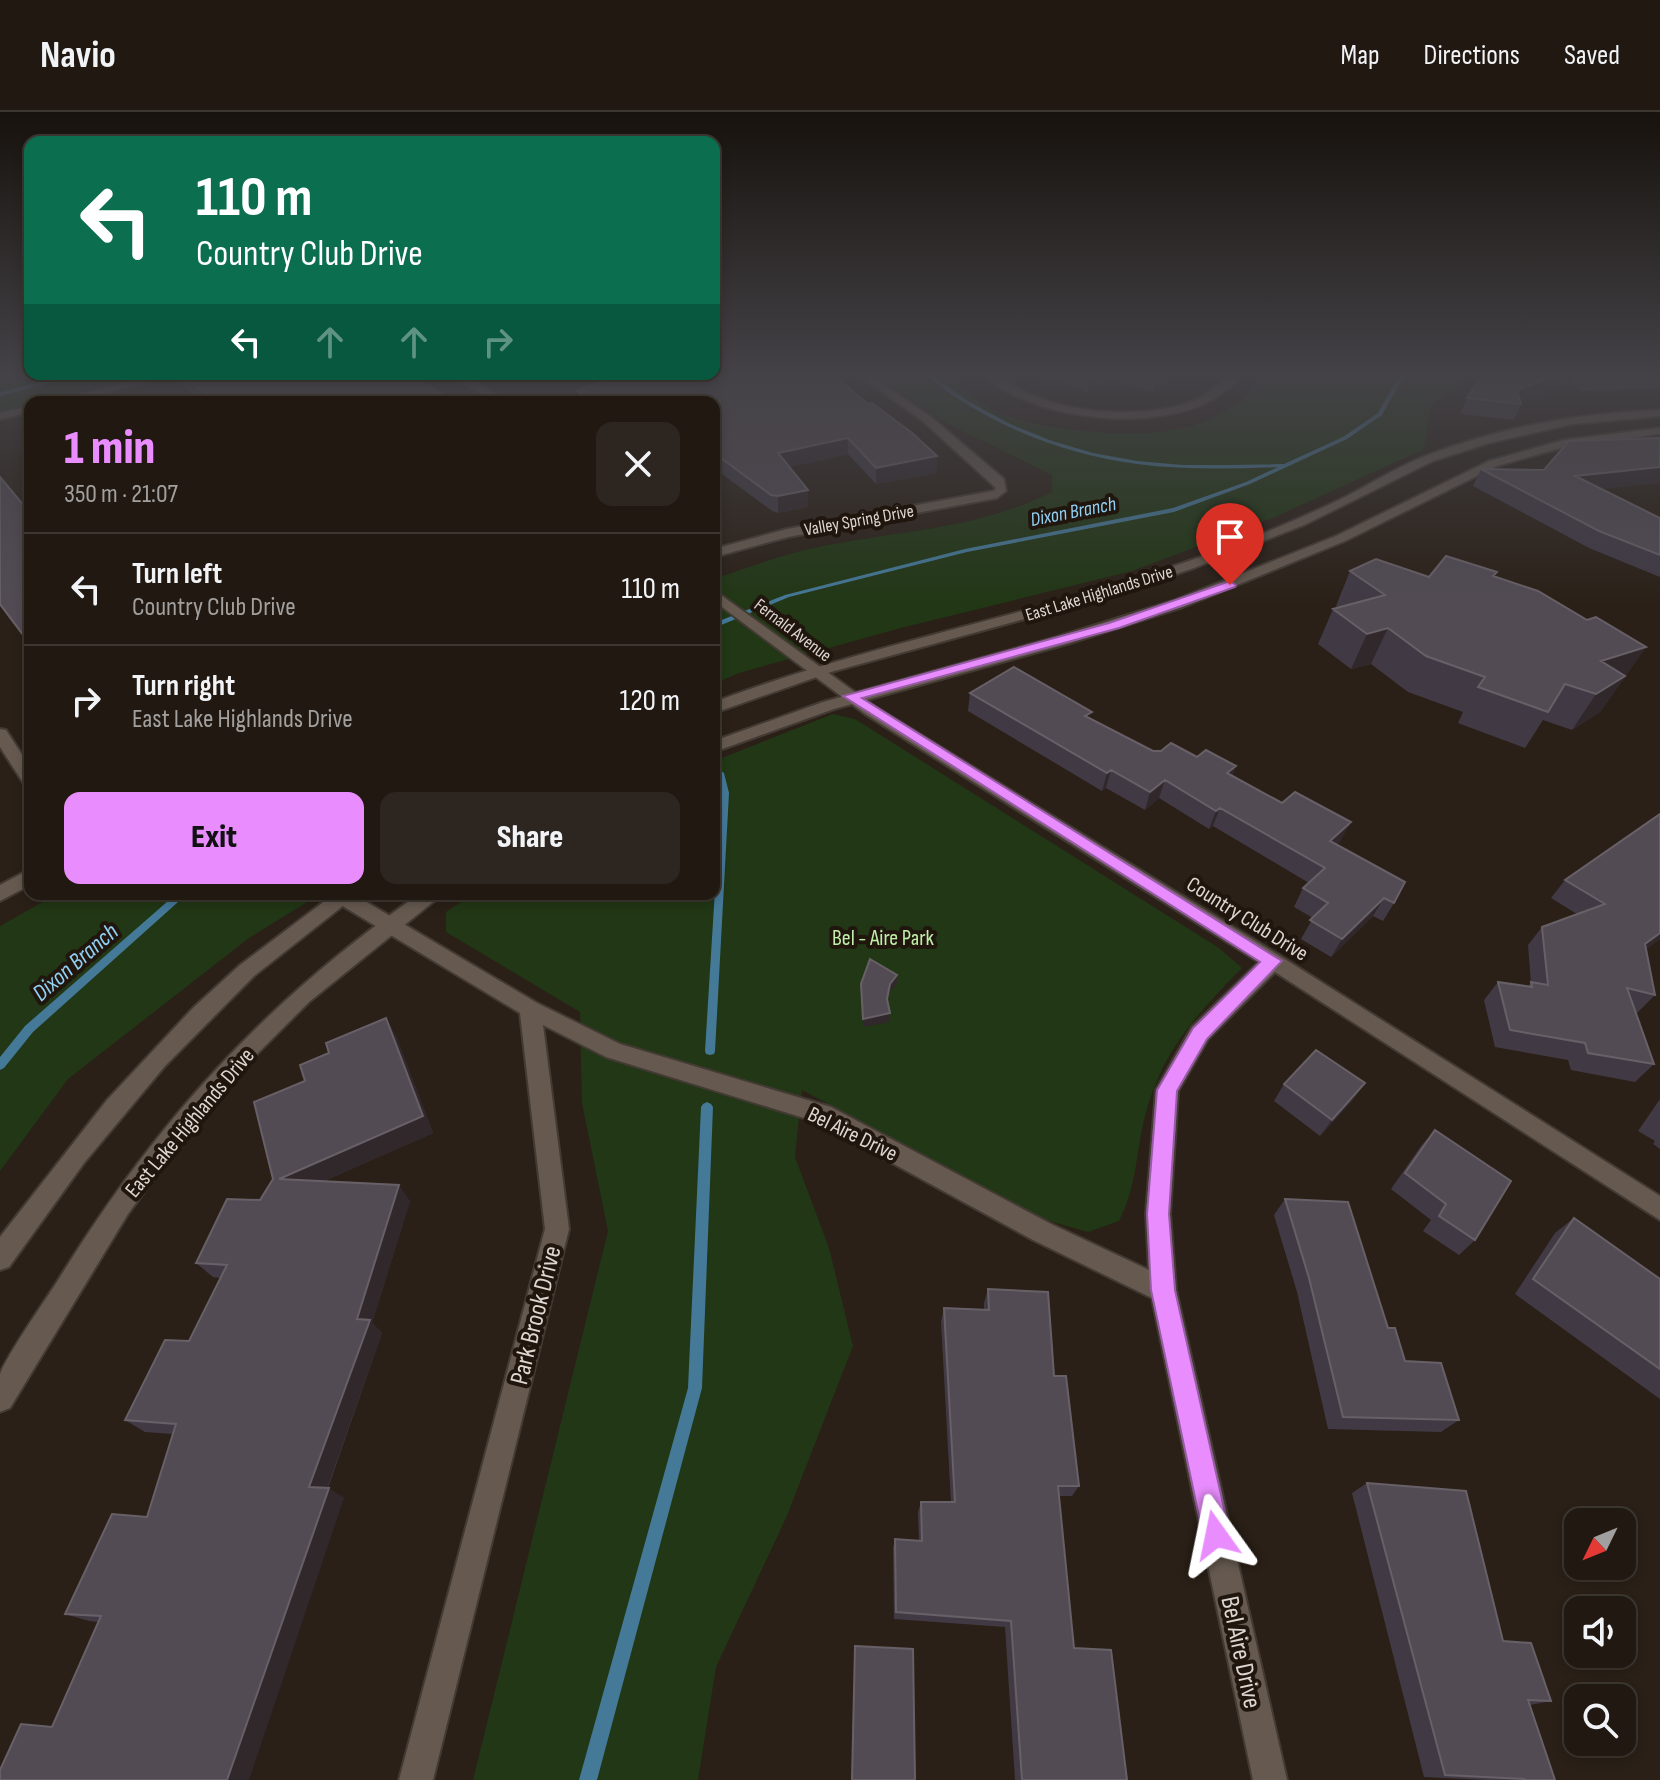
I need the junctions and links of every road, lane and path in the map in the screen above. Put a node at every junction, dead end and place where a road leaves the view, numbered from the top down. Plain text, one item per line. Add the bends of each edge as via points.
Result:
1 (963, 450) edge
2 (1455, 450) edge
3 (1536, 450) edge
4 (720, 551) edge
5 (720, 599) edge
6 (813, 671) junction
7 (850, 696) junction
8 (720, 706) edge
9 (0, 734) edge
10 (720, 745) edge
11 (24, 771) edge
12 (24, 880) edge
13 (0, 894) edge
14 (340, 900) edge
15 (351, 900) edge
16 (424, 900) edge
17 (388, 925) junction
18 (1273, 961) junction
19 (530, 1009) junction
20 (1660, 1209) edge
21 (0, 1258) edge
22 (1163, 1290) junction
23 (0, 1398) edge
24 (416, 1780) edge
25 (1270, 1780) edge

1 - 4 street, Valley Spring Drive via 1002,488 985,499 817,527
2 - 6 street, East Lake Highlands Drive via 1317,514 1172,571 1041,612
3 - 7 street, East Lake Highlands Drive via 1454,480 1314,551 1175,605
5 - 6 street, Fernald Avenue
6 - 7 street, Fernald Avenue
6 - 8 street, East Lake Highlands Drive
7 - 10 street, East Lake Highlands Drive
7 - 18 street, Country Club Drive
9 - 11 street
12 - 13 street
14 - 21 street via 266,956 133,1083
15 - 17 street
16 - 17 street, East Lake Highlands Drive
17 - 19 street
17 - 23 street, East Lake Highlands Drive via 281,1015 167,1142 119,1205
18 - 20 street, Country Club Drive
18 - 22 street, Bel Aire Drive via 1200,1033 1167,1090 1158,1214
19 - 22 street, Bel Aire Drive via 614,1051 823,1114 1042,1232
19 - 24 street, Park Brook Drive via 557,1229
22 - 25 street, Bel Aire Drive

